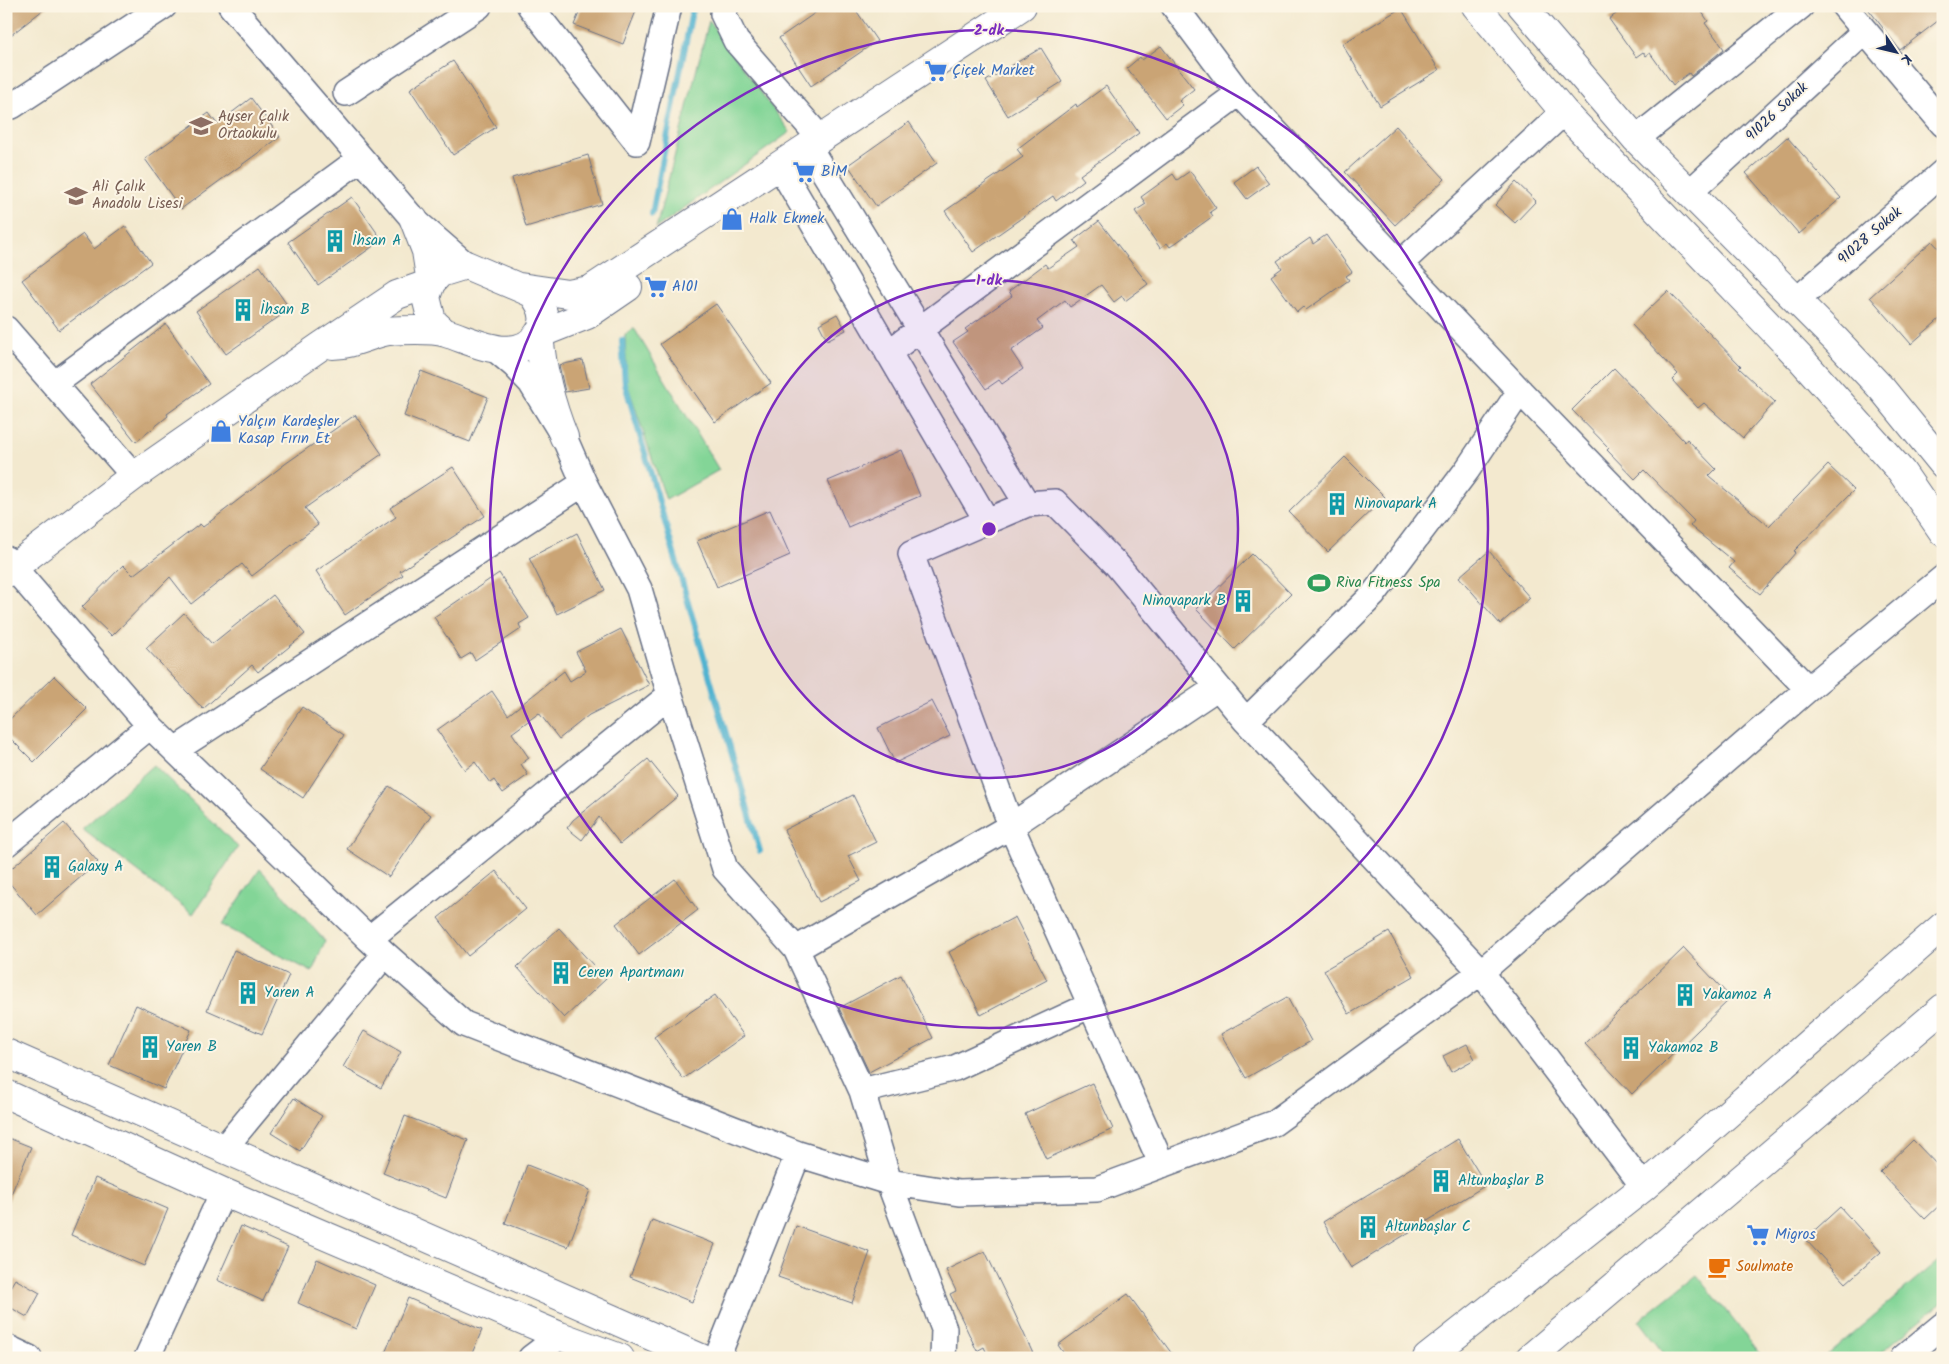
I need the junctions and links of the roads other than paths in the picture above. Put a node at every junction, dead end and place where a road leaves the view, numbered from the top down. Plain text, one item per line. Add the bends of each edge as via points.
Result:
1 (164, 6) edge
2 (231, 6) edge
3 (478, 6) edge
4 (530, 6) edge
5 (669, 6) edge
6 (726, 6) edge
7 (1022, 6) edge
8 (1174, 6) edge
9 (1476, 6) edge
10 (1522, 6) edge
11 (1801, 6) edge
12 (1844, 6) edge
13 (1865, 31) junction
14 (346, 93) dead end
15 (1238, 93) junction
16 (8, 105) edge
17 (1564, 112) junction
18 (1943, 124) edge
19 (1636, 140) junction
20 (814, 142) junction
21 (360, 159) junction
22 (779, 165) junction
23 (1943, 172) edge
24 (1689, 193) junction
25 (414, 220) junction
26 (1400, 264) junction
27 (466, 265) junction
28 (431, 283) junction
29 (520, 287) junction
30 (1797, 300) junction
31 (6, 329) edge
32 (920, 330) junction
33 (444, 332) junction
34 (539, 334) junction
35 (322, 346) junction
36 (494, 348) junction
37 (888, 353) junction
38 (54, 384) junction
39 (1520, 391) junction
40 (564, 437) junction
41 (1943, 464) edge
42 (134, 476) junction
43 (584, 483) junction
44 (1027, 504) junction
45 (987, 522) junction
46 (1943, 532) edge
47 (9, 566) edge
48 (1943, 578) edge
49 (1218, 688) junction
50 (1808, 689) junction
51 (670, 695) junction
52 (1246, 720) junction
53 (150, 726) junction
54 (175, 750) junction
55 (1011, 826) junction
56 (6, 844) edge
57 (1943, 926) edge
58 (377, 946) junction
59 (796, 949) junction
60 (1481, 972) junction
61 (1091, 1005) junction
62 (1943, 1008) edge
63 (6, 1052) edge
64 (862, 1092) junction
65 (6, 1094) edge
66 (225, 1147) junction
67 (798, 1154) junction
68 (1162, 1165) junction
69 (889, 1182) junction
70 (1644, 1187) junction
71 (224, 1192) junction
72 (1943, 1325) edge
73 (560, 1336) junction
74 (6, 1347) edge
75 (29, 1358) edge
76 (148, 1358) edge
77 (531, 1358) edge
78 (620, 1358) edge
79 (701, 1358) edge
80 (717, 1358) edge
81 (943, 1358) edge
82 (1426, 1358) edge
83 (1530, 1358) edge
84 (1903, 1358) edge

1 - 16 street
2 - 21 street
3 - 14 street
4 - 5 street via 638,142
6 - 20 street via 723,14 736,41
7 - 20 street
8 - 15 street
9 - 17 street
10 - 19 street
11 - 19 street
12 - 13 street
13 - 18 street
13 - 24 street, 91026 Sokak
15 - 26 street
15 - 32 street
17 - 26 street
17 - 46 street via 1800,358 1901,471
19 - 24 street
20 - 22 street
20 - 32 street
21 - 25 street
21 - 38 street
22 - 29 street via 590,290 568,294
22 - 34 street via 664,263 587,315
22 - 37 street
23 - 30 street, 91028 Sokak
24 - 30 street
25 - 27 street
25 - 28 street via 426,251
26 - 39 street
27 - 28 street via 440,273
27 - 29 street
28 - 33 street via 426,297 428,310 432,321
28 - 35 street via 397,295
29 - 34 street via 540,302 544,314
30 - 41 street via 1882,389
31 - 38 street
32 - 37 street
32 - 44 street
33 - 35 street via 388,331 342,345
33 - 36 street
34 - 36 street via 523,348 508,351
34 - 40 street via 540,352 555,414
35 - 42 street
36 - 40 street via 531,383
37 - 45 street
38 - 42 street
39 - 50 street
39 - 52 street via 1467,470 1373,595
40 - 43 street
42 - 47 street
43 - 51 street via 639,589
43 - 54 street
44 - 45 street
44 - 49 street via 1055,502 1117,565
45 - 55 street via 912,554
47 - 53 street
48 - 50 street
49 - 52 street
49 - 55 street
50 - 60 street
51 - 58 street
51 - 59 street via 725,868
52 - 60 street
53 - 54 street
53 - 56 street
54 - 58 street
55 - 59 street
55 - 61 street
57 - 70 street
58 - 66 street
58 - 67 street via 464,1024
59 - 64 street
60 - 68 street via 1274,1123
60 - 70 street
61 - 64 street via 955,1068
61 - 68 street
62 - 83 street
63 - 66 street
64 - 69 street
65 - 71 street
66 - 79 street
67 - 69 street
67 - 80 street
68 - 69 street via 1097,1189 959,1192
69 - 81 street via 944,1329
70 - 82 street
71 - 73 street
71 - 76 street
72 - 84 street
73 - 77 street
73 - 78 street
74 - 75 street

